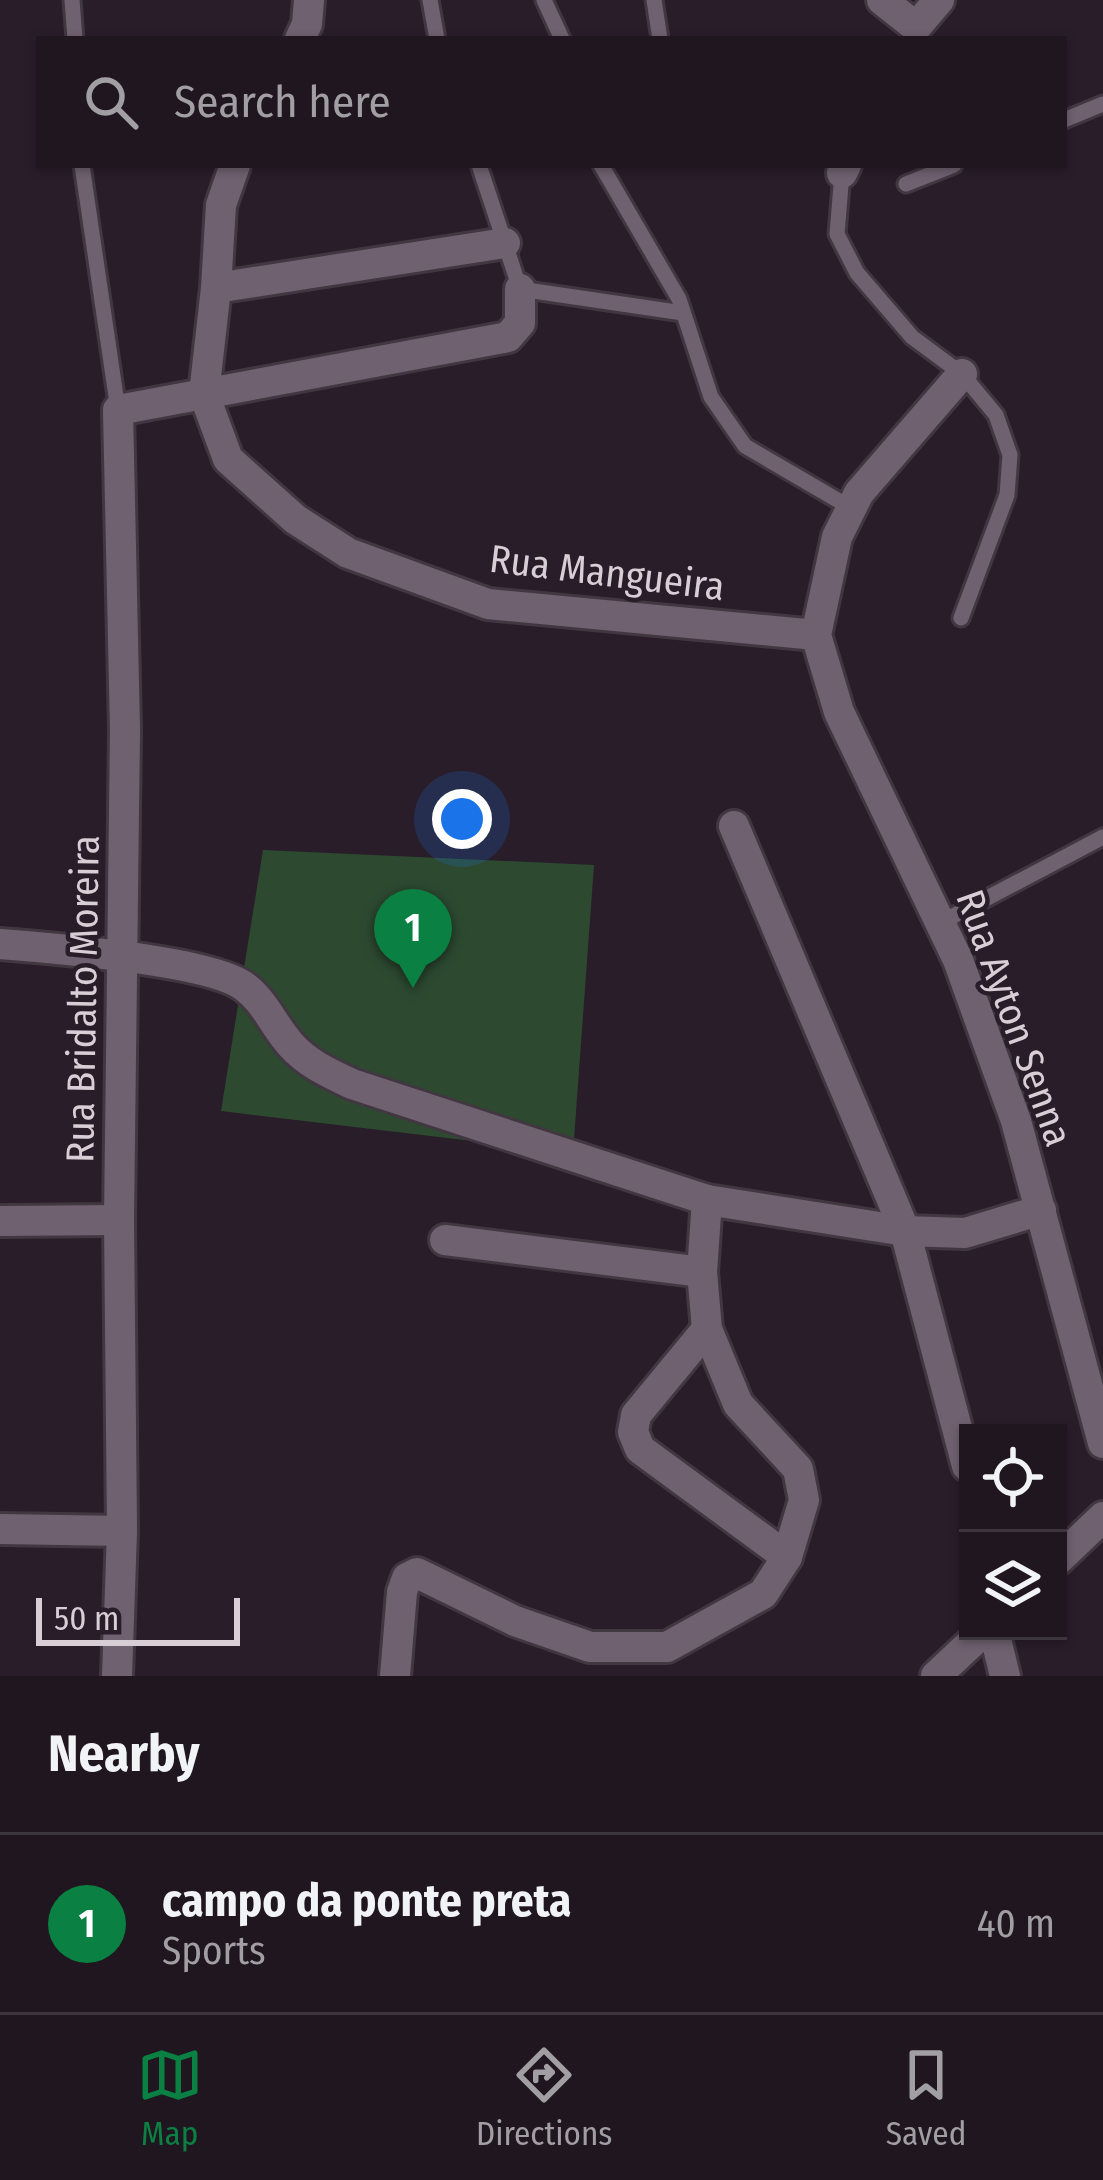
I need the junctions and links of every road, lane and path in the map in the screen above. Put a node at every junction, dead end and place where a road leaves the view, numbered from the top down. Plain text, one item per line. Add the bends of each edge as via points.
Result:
1 (72, 0) edge
2 (308, 0) edge
3 (430, 0) edge
4 (544, 0) edge
5 (654, 0) edge
6 (882, 0) edge
7 (939, 0) edge
8 (914, 33) edge
9 (74, 36) edge
10 (301, 36) edge
11 (436, 36) edge
12 (561, 36) edge
13 (660, 36) edge
14 (1103, 104) edge
15 (1067, 119) edge
16 (82, 168) edge
17 (235, 168) edge
18 (479, 168) edge
19 (603, 168) edge
20 (946, 168) edge
21 (844, 169) edge
22 (906, 184) dead end
23 (505, 243) junction
24 (217, 288) junction
25 (520, 289) junction
26 (683, 313) junction
27 (962, 374) junction
28 (204, 394) junction
29 (118, 410) junction
30 (851, 508) junction
31 (961, 618) dead end
32 (816, 634) junction
33 (734, 826) dead end
34 (1103, 837) edge
35 (940, 922) junction
36 (0, 944) edge
37 (123, 956) junction
38 (707, 1200) junction
39 (1041, 1210) junction
40 (119, 1220) junction
41 (0, 1221) edge
42 (904, 1231) junction
43 (445, 1240) dead end
44 (701, 1272) junction
45 (707, 1329) junction
46 (959, 1436) edge
47 (1103, 1443) edge
48 (1103, 1517) edge
49 (0, 1529) edge
50 (122, 1531) junction
51 (1067, 1551) edge
52 (787, 1557) junction
53 (975, 1640) edge
54 (996, 1640) edge
55 (117, 1676) edge
56 (395, 1676) edge
57 (936, 1676) edge
58 (1005, 1676) edge

1 - 9 lane
2 - 10 street
3 - 11 lane
4 - 12 lane
5 - 13 lane
6 - 8 street
7 - 8 street
14 - 15 lane
16 - 29 lane
17 - 24 street, Rua Mangueira via 221,205
18 - 23 lane
19 - 26 lane
20 - 22 lane
21 - 27 lane via 837,234 857,273 912,337
23 - 24 street
23 - 25 lane
24 - 28 street, Rua Mangueira
25 - 26 lane
25 - 28 street via 520,323 508,338
26 - 30 lane via 711,397 745,446
27 - 30 street
27 - 31 lane via 996,415 1010,455 1006,495
28 - 29 street
28 - 32 street, Rua Mangueira via 228,459 347,553 488,604
29 - 37 street, Rua Bridalto Moreira
30 - 32 street
32 - 35 street, Rua Ayton Senna via 839,712
33 - 42 street
34 - 35 lane
35 - 39 street, Rua Ayton Senna
36 - 37 street
37 - 38 street via 240,982 315,1067 352,1084
37 - 40 street, Rua Bridalto Moreira
38 - 42 street
38 - 44 street
39 - 42 street via 965,1234
39 - 47 street, Rua Ayton Senna
40 - 41 street
40 - 50 street, Rua Bridalto Moreira
42 - 46 street
43 - 44 street
44 - 45 street
45 - 52 street via 738,1404 798,1469 804,1500
45 - 52 street via 636,1415 633,1432 640,1449
48 - 51 street
49 - 50 street
50 - 55 street, Rua Bridalto Moreira
52 - 56 street via 763,1594 667,1647 590,1647 417,1573 402,1592
53 - 57 street
54 - 58 street

